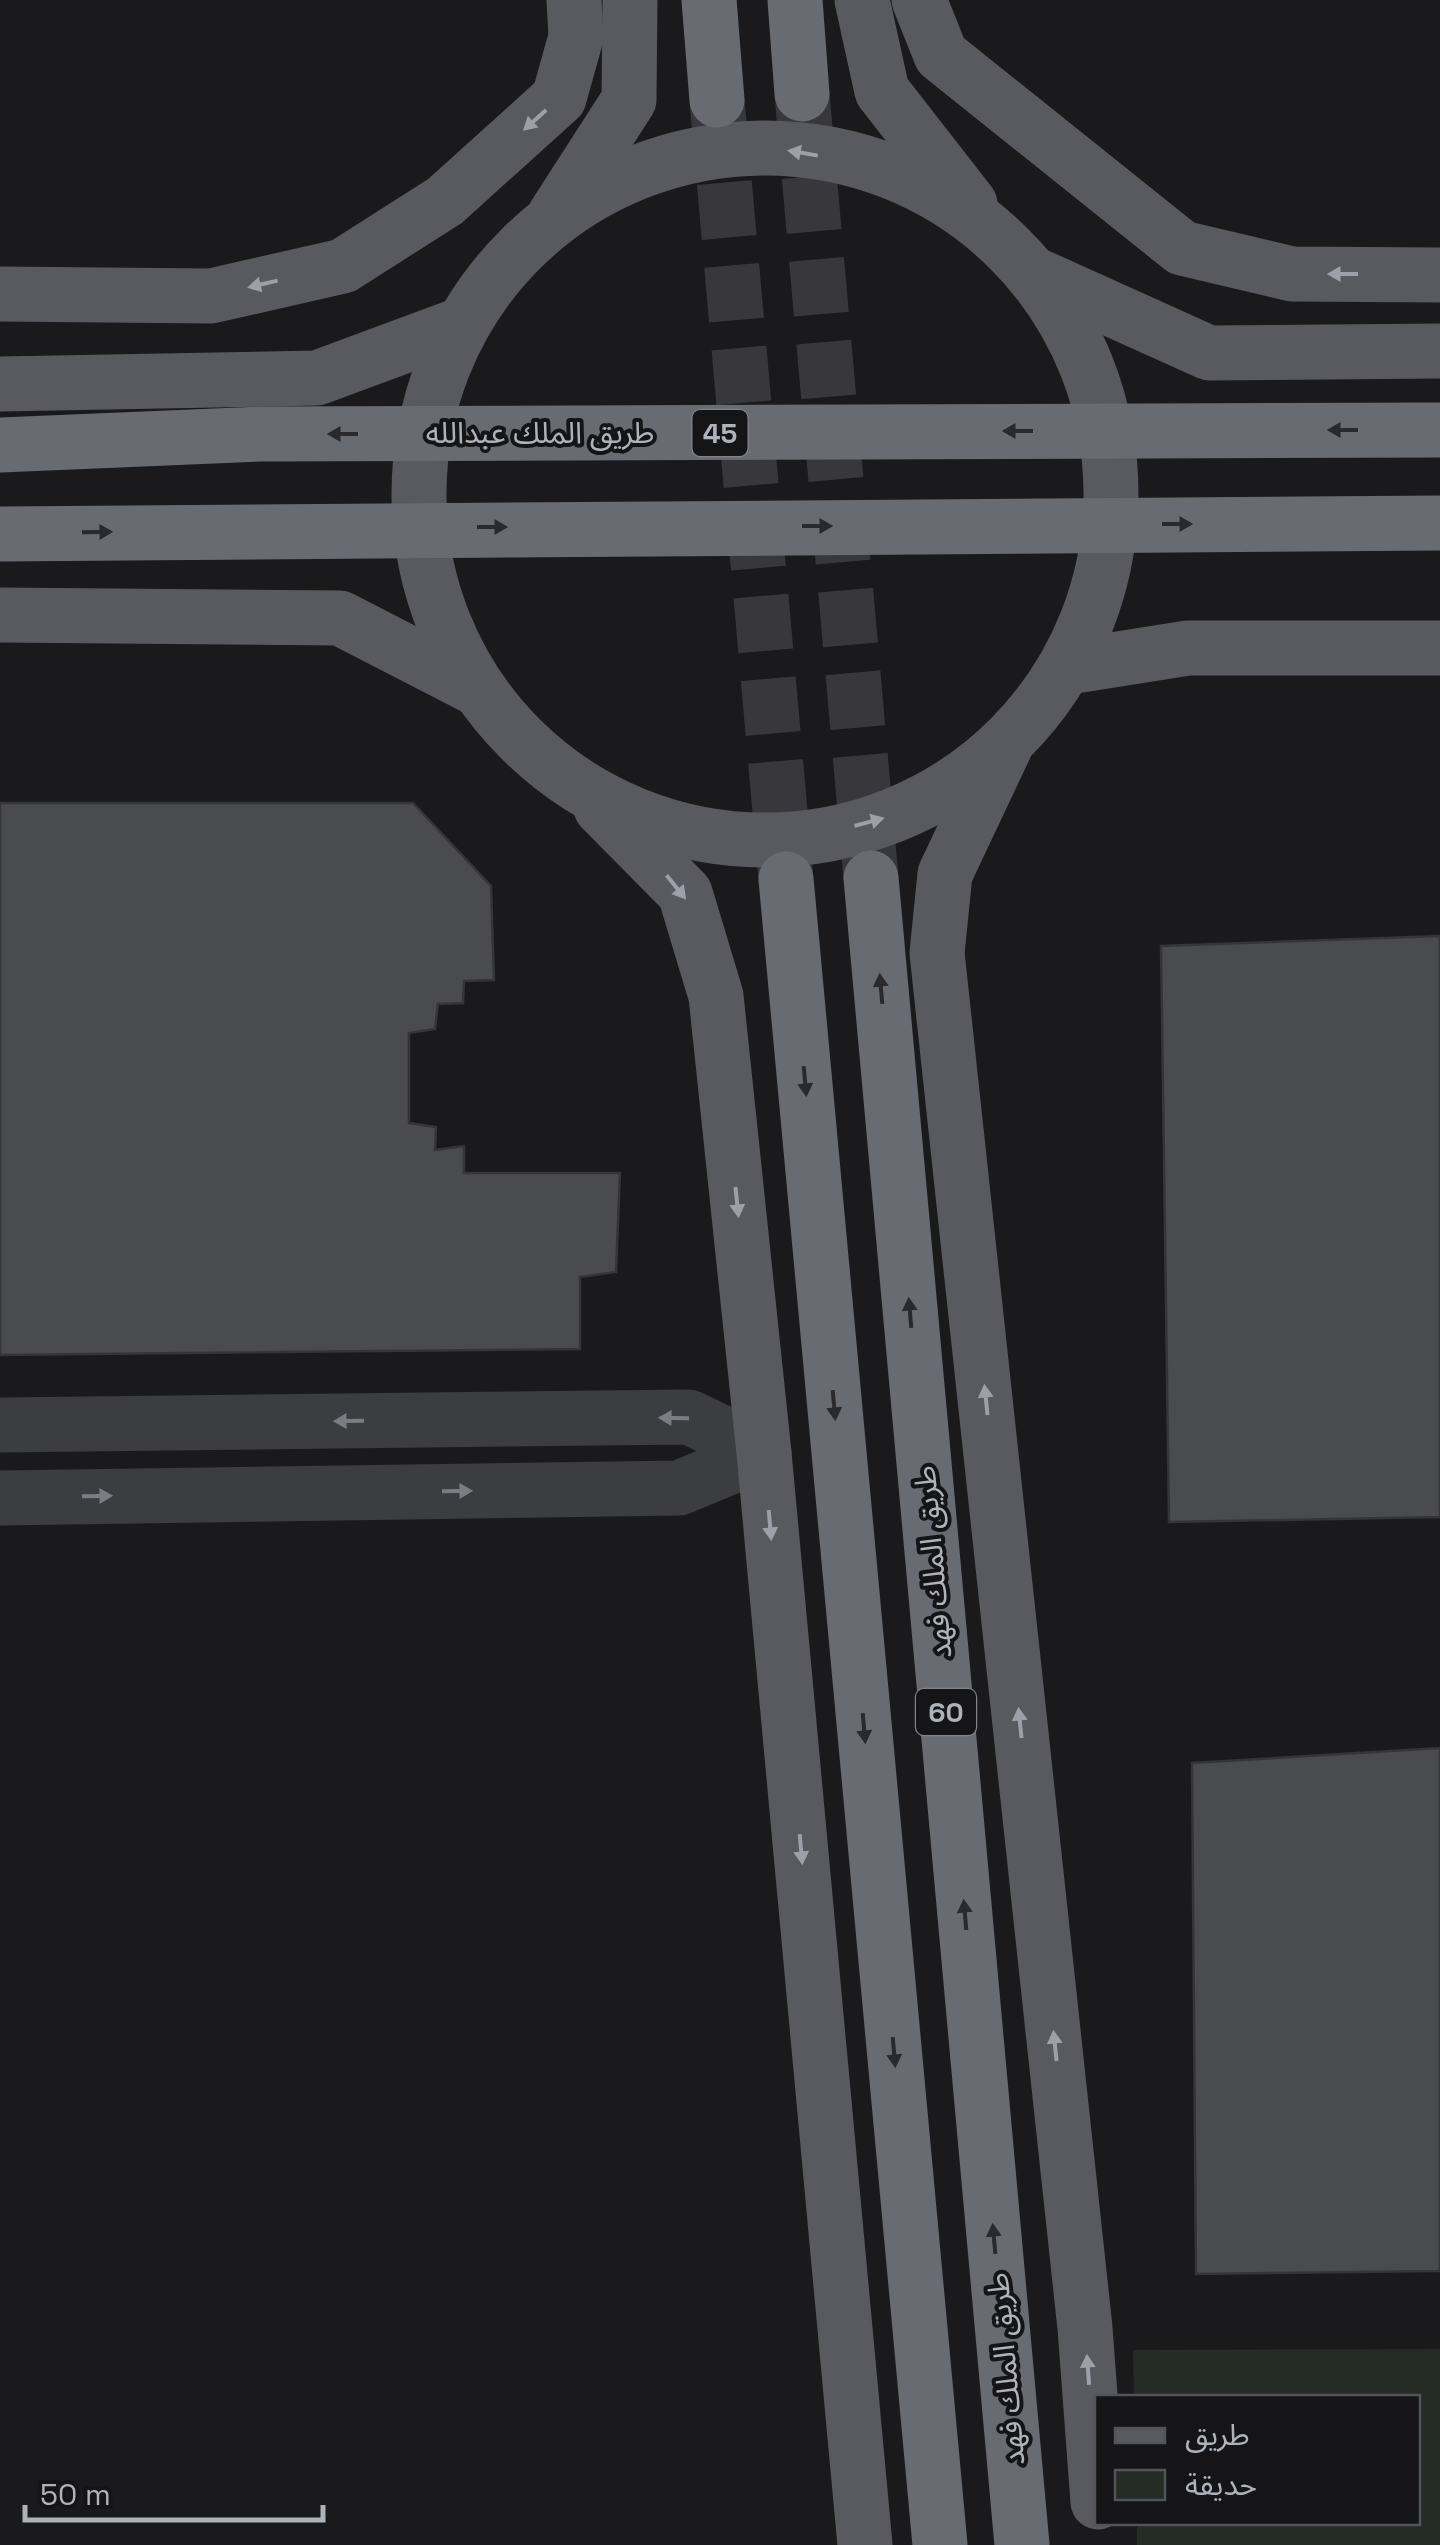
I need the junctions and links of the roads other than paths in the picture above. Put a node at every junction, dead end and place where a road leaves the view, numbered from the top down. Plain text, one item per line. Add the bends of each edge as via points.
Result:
1 (574, 0) edge
2 (630, 0) edge
3 (709, 0) edge
4 (795, 0) edge
5 (862, 0) edge
6 (919, 0) edge
7 (802, 94) tunnel mouth
8 (717, 100) tunnel mouth
9 (554, 218) junction
10 (984, 223) junction
11 (1440, 274) edge
12 (1038, 276) junction
13 (0, 294) edge
14 (460, 325) junction
15 (1440, 351) edge
16 (0, 384) edge
17 (1440, 430) edge
18 (0, 446) edge
19 (1440, 523) edge
20 (0, 534) edge
21 (0, 616) edge
22 (1440, 648) edge
23 (1068, 667) junction
24 (476, 688) junction
25 (1006, 747) junction
26 (584, 792) junction
27 (870, 878) tunnel mouth
28 (786, 880) tunnel mouth
29 (0, 1426) edge
30 (764, 1453) junction
31 (0, 1498) edge
32 (1095, 2466) edge
33 (866, 2545) edge
34 (940, 2545) edge
35 (1022, 2545) edge

1 -> 13 main road via 576,37 559,98 445,201 343,266 212,296
2 - 9 main road via 630,100
3 - 8 highway
4 - 7 highway
5 - 10 main road via 882,91
11 -> 6 main road via 1292,274 1182,248 941,55
10 -> 9 main road via 883,167 769,147 656,164
9 - 14 main road via 501,267
10 - 12 main road
12 - 15 main road via 1209,353
12 - 23 main road via 1090,366 1114,467 1106,570
14 - 16 main road via 316,378
14 - 24 main road via 426,414 416,509 434,602
17 -> 18 highway, طريق الملك عبدالله / 45, bridge via 261,434
20 -> 19 highway, bridge
21 - 24 main road via 340,618
22 - 23 main road via 1188,648
23 - 25 main road
24 - 26 main road via 524,746
26 -> 25 main road via 690,833 802,840 912,810
32 -> 25 main road via 937,954 945,874
26 -> 30 main road via 684,893 716,996
35 -> 27 highway, طريق الملك فهد / 60
28 -> 34 highway
30 -> 29 lane via 690,1417
31 -> 30 lane via 679,1488
30 -> 33 main road

